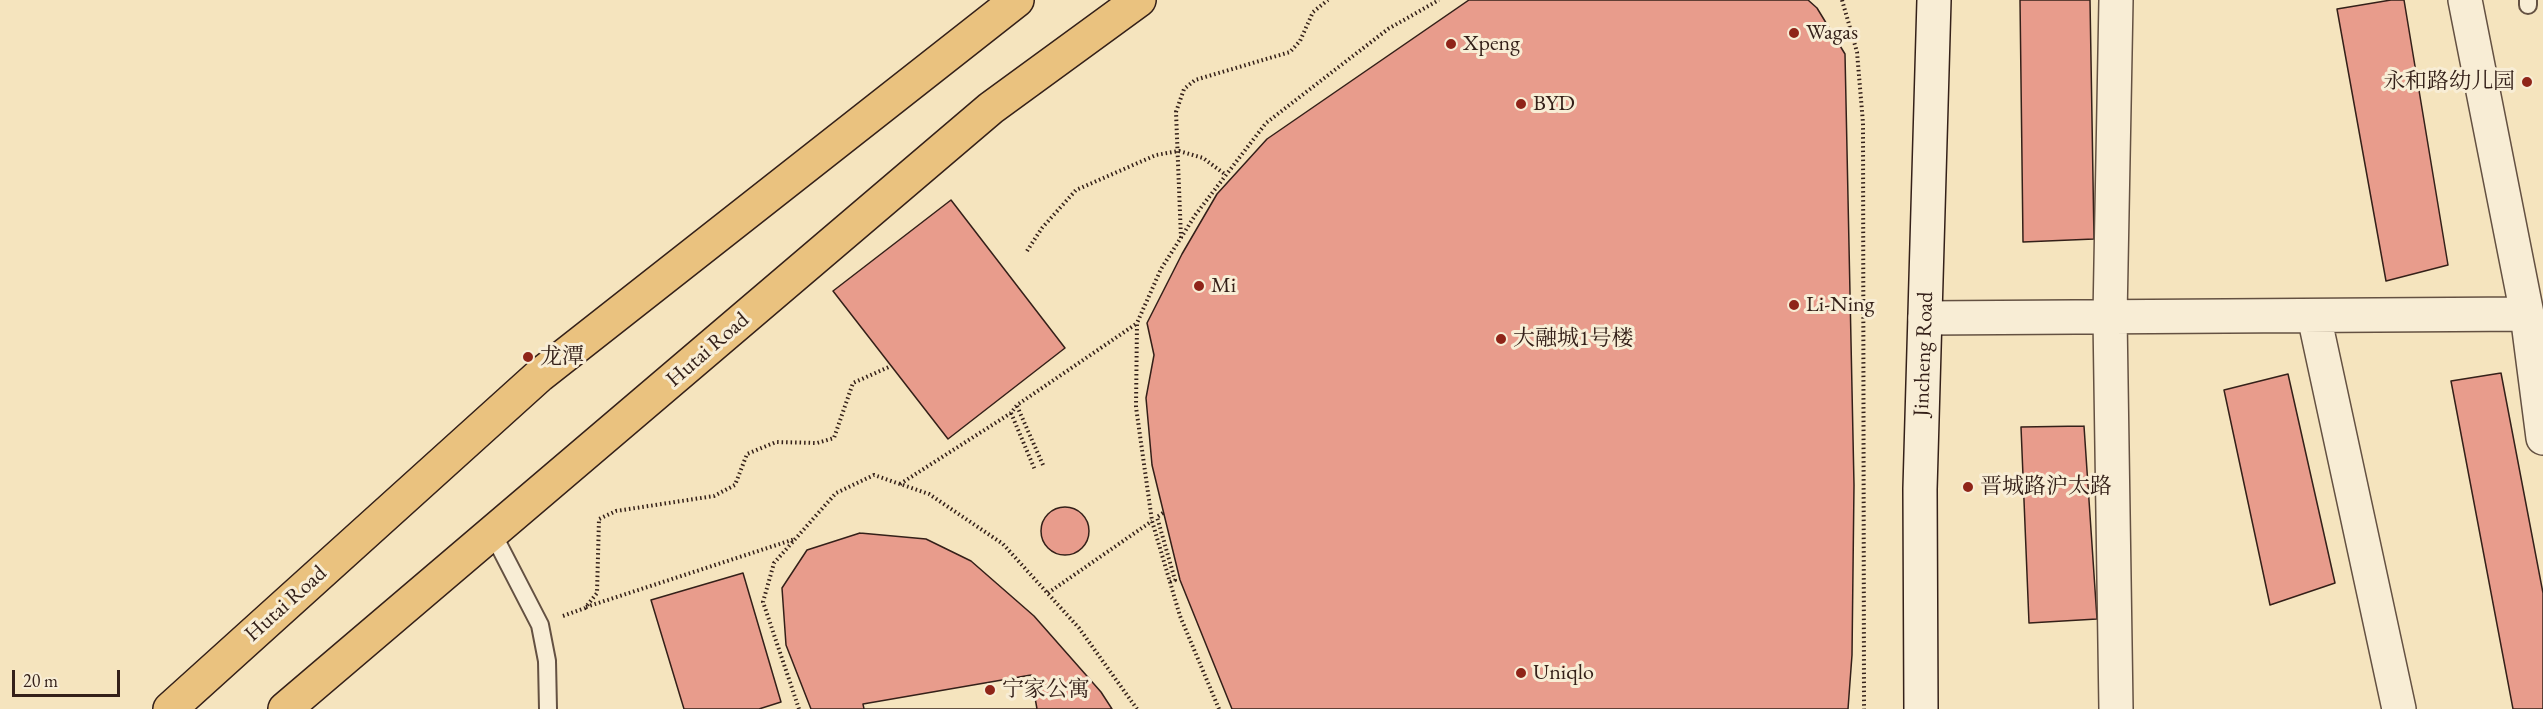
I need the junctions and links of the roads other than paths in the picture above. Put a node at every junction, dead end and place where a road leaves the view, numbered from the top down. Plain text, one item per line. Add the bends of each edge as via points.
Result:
1 (1017, 0) edge
2 (1139, 0) edge
3 (1934, 0) edge
4 (2116, 0) edge
5 (2465, 0) edge
6 (2527, 314) junction
7 (2314, 316) junction
8 (2110, 317) junction
9 (1925, 318) junction
10 (2543, 438) edge
11 (493, 534) junction
12 (170, 709) edge
13 (285, 709) edge
14 (548, 709) edge
15 (1921, 709) edge
16 (2116, 709) edge
17 (2399, 709) edge

1 - 12 main road, Hutai Road via 540,375
2 - 11 main road, Hutai Road via 991,108
3 - 9 street, Jincheng Road
4 - 8 street
5 - 6 street
6 - 7 street
6 - 10 street
7 - 8 street
7 - 17 street
8 - 9 street
8 - 16 street
9 - 15 street, Jincheng Road via 1920,489
11 - 13 main road, Hutai Road
11 - 14 lane via 540,625 547,660

